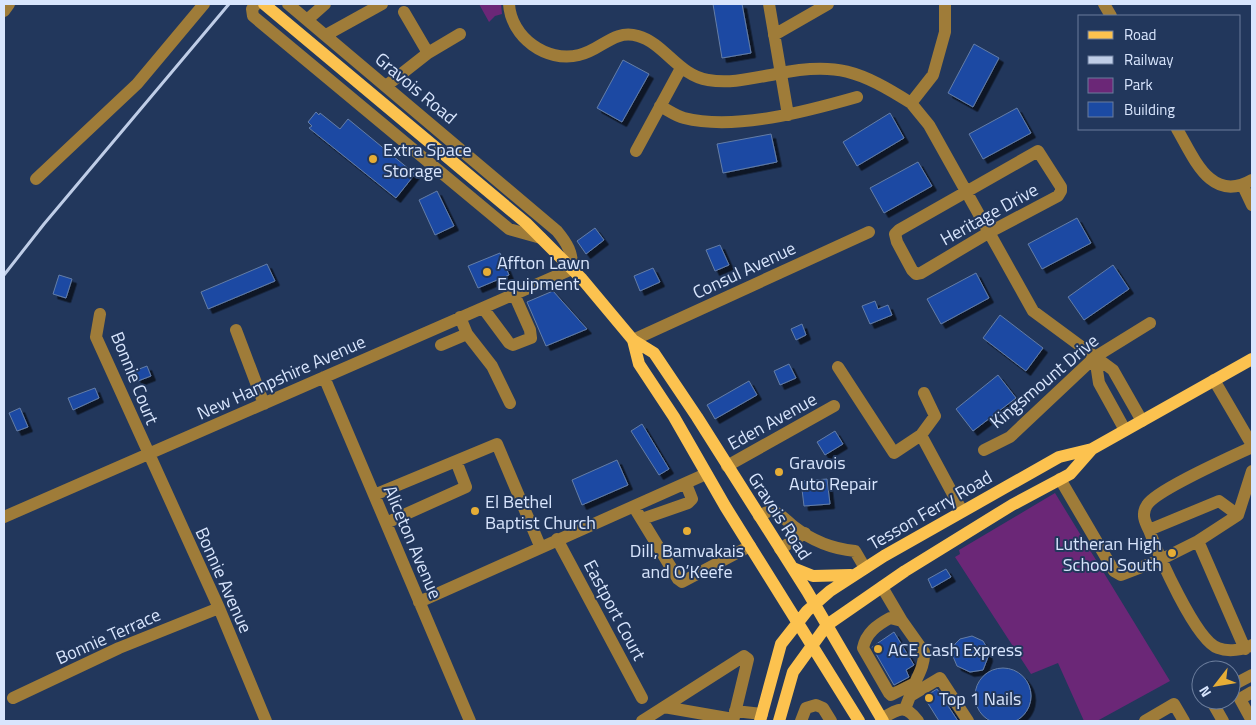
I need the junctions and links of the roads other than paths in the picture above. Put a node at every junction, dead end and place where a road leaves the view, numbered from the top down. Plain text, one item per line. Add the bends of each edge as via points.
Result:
1 (9, 4) edge
2 (204, 4) edge
3 (264, 4) edge
4 (288, 4) edge
5 (325, 4) edge
6 (382, 4) edge
7 (509, 4) edge
8 (769, 4) edge
9 (828, 4) edge
10 (945, 4) edge
11 (1104, 4) edge
12 (254, 7) edge
13 (4, 11) edge
14 (404, 12) dead end
15 (1110, 15) edge
16 (307, 20) junction
17 (460, 34) dead end
18 (326, 35) junction
19 (774, 35) junction
20 (428, 53) junction
21 (681, 68) junction
22 (780, 73) junction
23 (386, 86) junction
24 (858, 97) dead end
25 (911, 103) junction
26 (660, 106) junction
27 (788, 115) junction
28 (1178, 130) edge
29 (636, 151) dead end
30 (36, 180) dead end
31 (1247, 183) edge
32 (968, 191) junction
33 (1252, 205) edge
34 (869, 232) dead end
35 (988, 233) junction
36 (541, 238) junction
37 (572, 269) junction
38 (514, 294) junction
39 (483, 308) junction
40 (100, 314) dead end
41 (460, 317) junction
42 (1150, 323) dead end
43 (236, 330) dead end
44 (468, 334) junction
45 (633, 340) junction
46 (441, 345) dead end
47 (1095, 357) junction
48 (1252, 358) edge
49 (838, 367) dead end
50 (324, 377) junction
51 (1214, 380) junction
52 (924, 393) dead end
53 (510, 403) dead end
54 (264, 404) junction
55 (834, 406) dead end
56 (1142, 421) junction
57 (1125, 430) junction
58 (921, 435) junction
59 (1252, 446) edge
60 (1092, 449) junction
61 (984, 450) dead end
62 (148, 454) junction
63 (456, 461) junction
64 (727, 466) junction
65 (1252, 471) edge
66 (706, 474) junction
67 (1060, 479) junction
68 (686, 484) junction
69 (374, 495) junction
70 (634, 507) junction
71 (962, 512) junction
72 (1238, 514) junction
73 (759, 516) junction
74 (4, 517) edge
75 (642, 519) junction
76 (386, 523) junction
77 (1149, 530) junction
78 (805, 533) junction
79 (557, 539) junction
80 (1198, 541) junction
81 (540, 546) junction
82 (750, 546) junction
83 (780, 549) junction
84 (1160, 560) junction
85 (792, 568) junction
86 (859, 571) junction
87 (882, 587) junction
88 (419, 602) junction
89 (815, 604) junction
90 (218, 608) junction
91 (896, 620) junction
92 (797, 622) junction
93 (828, 625) junction
94 (812, 644) junction
95 (1248, 647) edge
96 (1252, 674) edge
97 (1241, 680) edge
98 (886, 689) junction
99 (912, 690) junction
100 (1252, 692) edge
101 (13, 698) dead end
102 (642, 698) dead end
103 (870, 700) junction
104 (664, 707) junction
105 (905, 709) junction
106 (1217, 710) edge
107 (734, 717) edge
108 (761, 718) edge
109 (882, 720) edge
110 (266, 721) edge
111 (470, 721) edge
112 (642, 721) edge
113 (779, 721) edge
114 (801, 721) edge
115 (831, 721) edge
116 (859, 721) edge
117 (918, 721) edge
118 (968, 721) edge
119 (1145, 721) edge
120 (1184, 721) edge
121 (1223, 721) edge
122 (1252, 721) edge

1 - 13 street
2 - 30 street via 138,84
3 - 36 main road, Gravois Road
4 - 16 street, Gravois Road
5 - 16 street
6 - 18 street
7 - 21 street via 509,12 518,31 528,42 548,54 579,55 623,34 640,36
8 - 19 street
9 - 19 street
10 - 25 street via 945,32 933,75
11 - 15 street
12 - 36 street, Gravois Road via 253,16 259,22 509,229
14 - 20 street
16 - 18 street, Gravois Road
17 - 20 street
18 - 23 street, Gravois Road
19 - 22 street
20 - 23 street
21 - 22 street via 705,80 724,82
21 - 26 street
22 - 25 street via 819,68 846,70 876,82
22 - 27 street
23 - 37 street, Gravois Road via 557,231 572,257
24 - 27 street
25 - 32 street via 929,125
26 - 27 street via 682,118 702,121
26 - 29 street
28 - 31 street via 1205,176 1221,186
31 - 33 street
32 - 35 street
32 - 35 street, Heritage Drive via 1038,151 1061,187 1058,196
32 - 35 street, Heritage Drive via 899,230 895,234 897,242 916,274
34 - 45 street, Consul Avenue
35 - 47 street via 1032,311
36 - 37 main road, Gravois Road
37 - 38 street, New Hampshire Avenue
37 - 45 main road, Gravois Road
38 - 39 street, New Hampshire Avenue
38 - 39 street via 531,338 513,345 509,343
39 - 41 street, New Hampshire Avenue
40 - 62 street, Bonnie Court via 96,337
41 - 44 street
41 - 50 street, New Hampshire Avenue
42 - 47 street, Kingsmount Drive
43 - 54 street
44 - 46 street
44 - 53 street via 492,366
45 - 64 main road, Gravois Road via 654,353
45 - 66 main road, Gravois Road via 639,364
47 - 56 street via 1113,370
47 - 57 street via 1098,383
47 - 61 street, Kingsmount Drive via 1010,437
48 - 51 main road, Tesson Ferry Road
49 - 58 street via 894,453
50 - 54 street, New Hampshire Avenue
50 - 69 street, Aliceton Avenue
51 - 56 main road, Tesson Ferry Road
51 - 59 street
52 - 58 street via 935,416
54 - 62 street, New Hampshire Avenue
55 - 64 street, Eden Avenue
56 - 57 main road, Tesson Ferry Road
57 - 60 main road, Tesson Ferry Road
58 - 71 street
59 - 77 street via 1159,494 1147,504 1143,517
60 - 67 main road, Tesson Ferry Road via 1070,474
60 - 71 main road, Tesson Ferry Road via 1059,456
62 - 74 street, New Hampshire Avenue
62 - 90 street, Bonnie Avenue
63 - 69 street
63 - 76 street via 466,487
63 - 81 street via 497,444
64 - 73 main road, Gravois Road
65 - 72 street
66 - 68 street
66 - 82 main road, Gravois Road
67 - 84 street via 1114,570 1121,575
67 - 87 main road, Tesson Ferry Road
68 - 70 street
68 - 75 street via 692,499 688,503
69 - 76 street, Aliceton Avenue
70 - 75 street
70 - 79 street
71 - 86 main road, Tesson Ferry Road
72 - 77 street via 1219,501
72 - 80 street
73 - 78 street via 771,510 777,512
73 - 83 main road, Gravois Road
75 - 82 street via 682,582
76 - 88 street, Aliceton Avenue
77 - 84 street
78 - 83 street
78 - 86 street via 834,549 855,551
79 - 81 street
79 - 102 street, Eastport Court
80 - 84 street
80 - 95 street
81 - 88 street
82 - 92 main road, Gravois Road
83 - 85 main road, Gravois Road
84 - 95 street via 1203,636 1218,648
85 - 86 main road via 814,576
85 - 89 main road, Gravois Road
86 - 89 main road, Tesson Ferry Road
87 - 91 street
87 - 93 main road, Tesson Ferry Road
88 - 111 street, Aliceton Avenue
89 - 92 main road, Tesson Ferry Road
89 - 93 main road, Gravois Road
90 - 101 street, Bonnie Terrace via 119,648
90 - 110 street, Bonnie Avenue
91 - 98 street via 874,628 862,648
91 - 99 street via 924,652 922,667
92 - 94 main road, Gravois Road
92 - 108 main road, Tesson Ferry Road via 781,644
93 - 94 main road, Tesson Ferry Road
93 - 103 main road, Gravois Road
94 - 113 main road, Tesson Ferry Road via 793,672
94 - 116 main road, Gravois Road
96 - 97 street
98 - 99 street via 891,695
98 - 103 street
99 - 105 street
99 - 118 street via 940,678
100 - 122 street via 1240,699
103 - 109 main road, Gravois Road
104 - 107 street
104 - 107 street via 744,656 748,659
104 - 112 street
105 - 109 street via 898,709
105 - 117 street
106 - 121 street
107 - 108 street
114 - 115 street via 806,708 816,705 823,708
119 - 120 street via 1174,704

